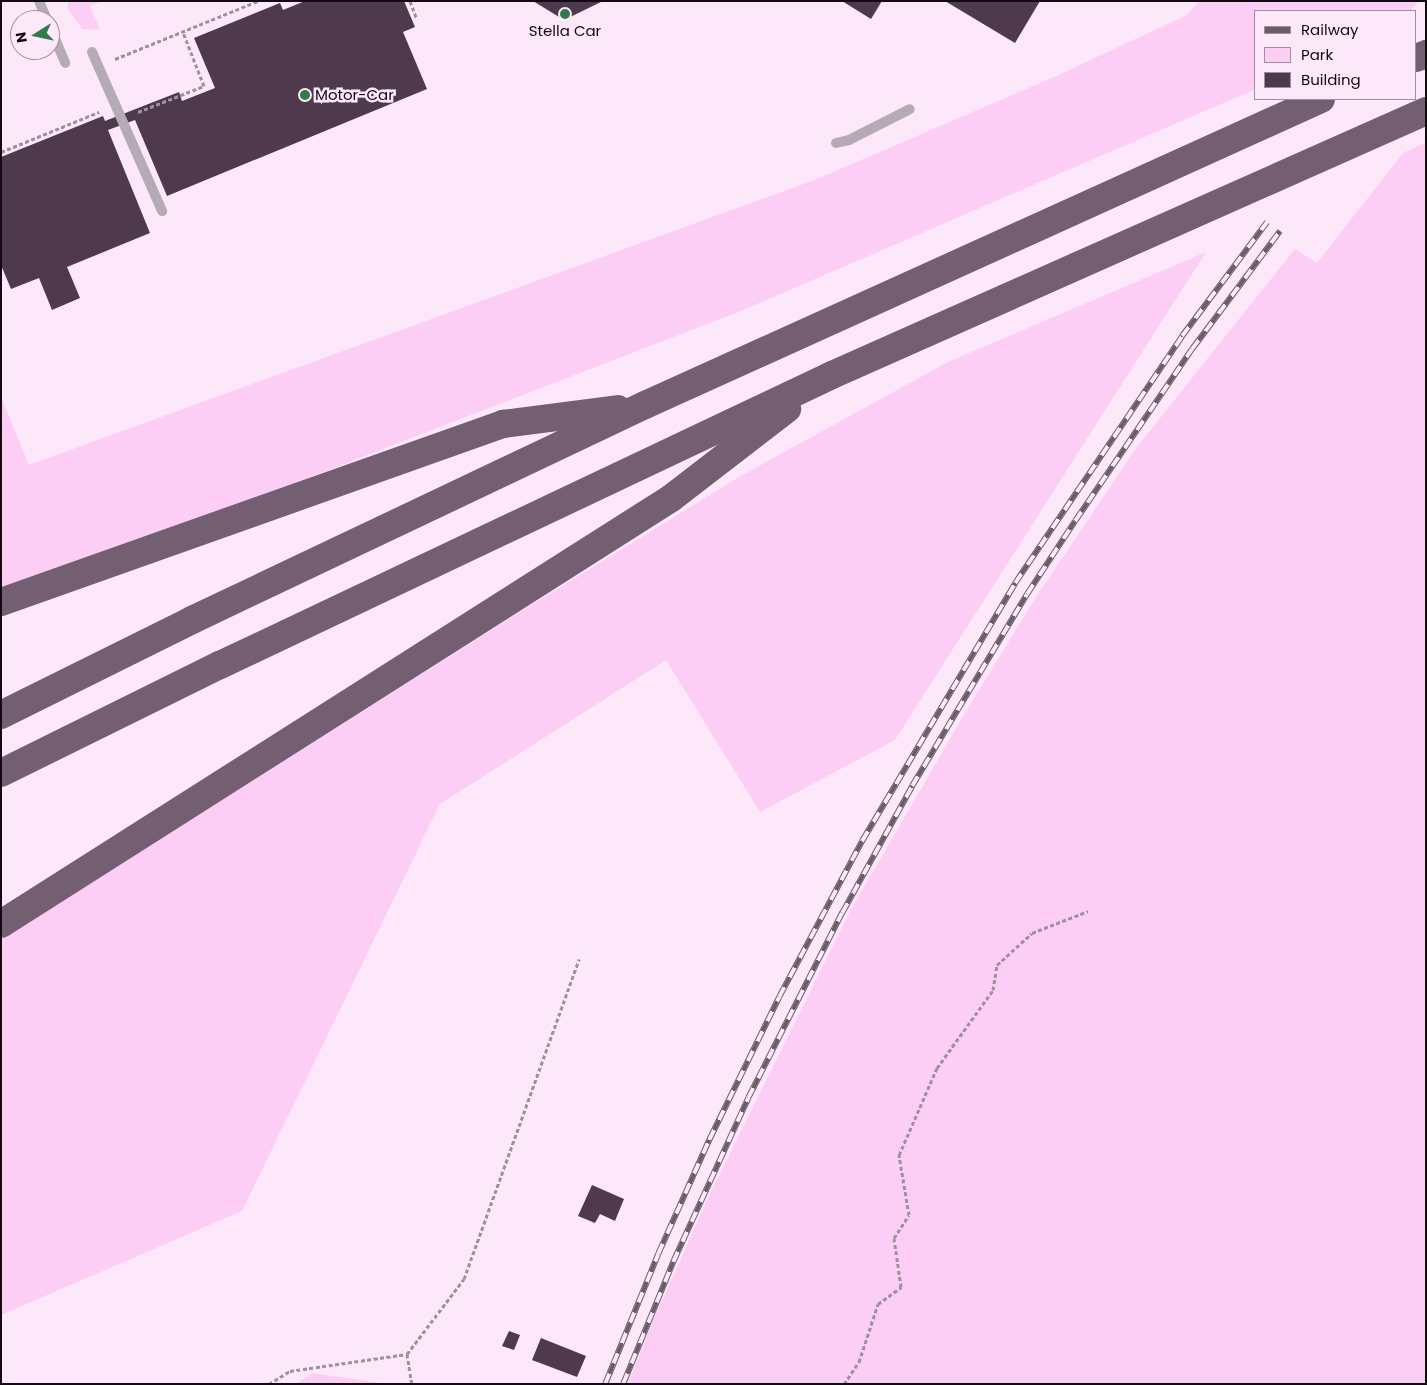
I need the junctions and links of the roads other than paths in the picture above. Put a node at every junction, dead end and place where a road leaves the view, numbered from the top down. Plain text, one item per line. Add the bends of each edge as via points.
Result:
1 (60, 51) edge
2 (92, 52) dead end
3 (65, 63) dead end
4 (1319, 100) edge
5 (910, 109) dead end
6 (1426, 111) edge
7 (836, 143) dead end
8 (162, 211) dead end
9 (832, 375) junction
10 (645, 405) junction
11 (1, 602) edge
12 (1, 715) edge
13 (1, 773) edge
14 (1, 924) edge

1 - 3 lane
2 - 8 lane
4 - 10 highway
5 - 7 lane via 849,140
6 - 9 highway
9 - 13 highway via 220,665
9 - 14 highway via 670,499
10 - 11 highway via 503,424
10 - 12 highway via 192,620

